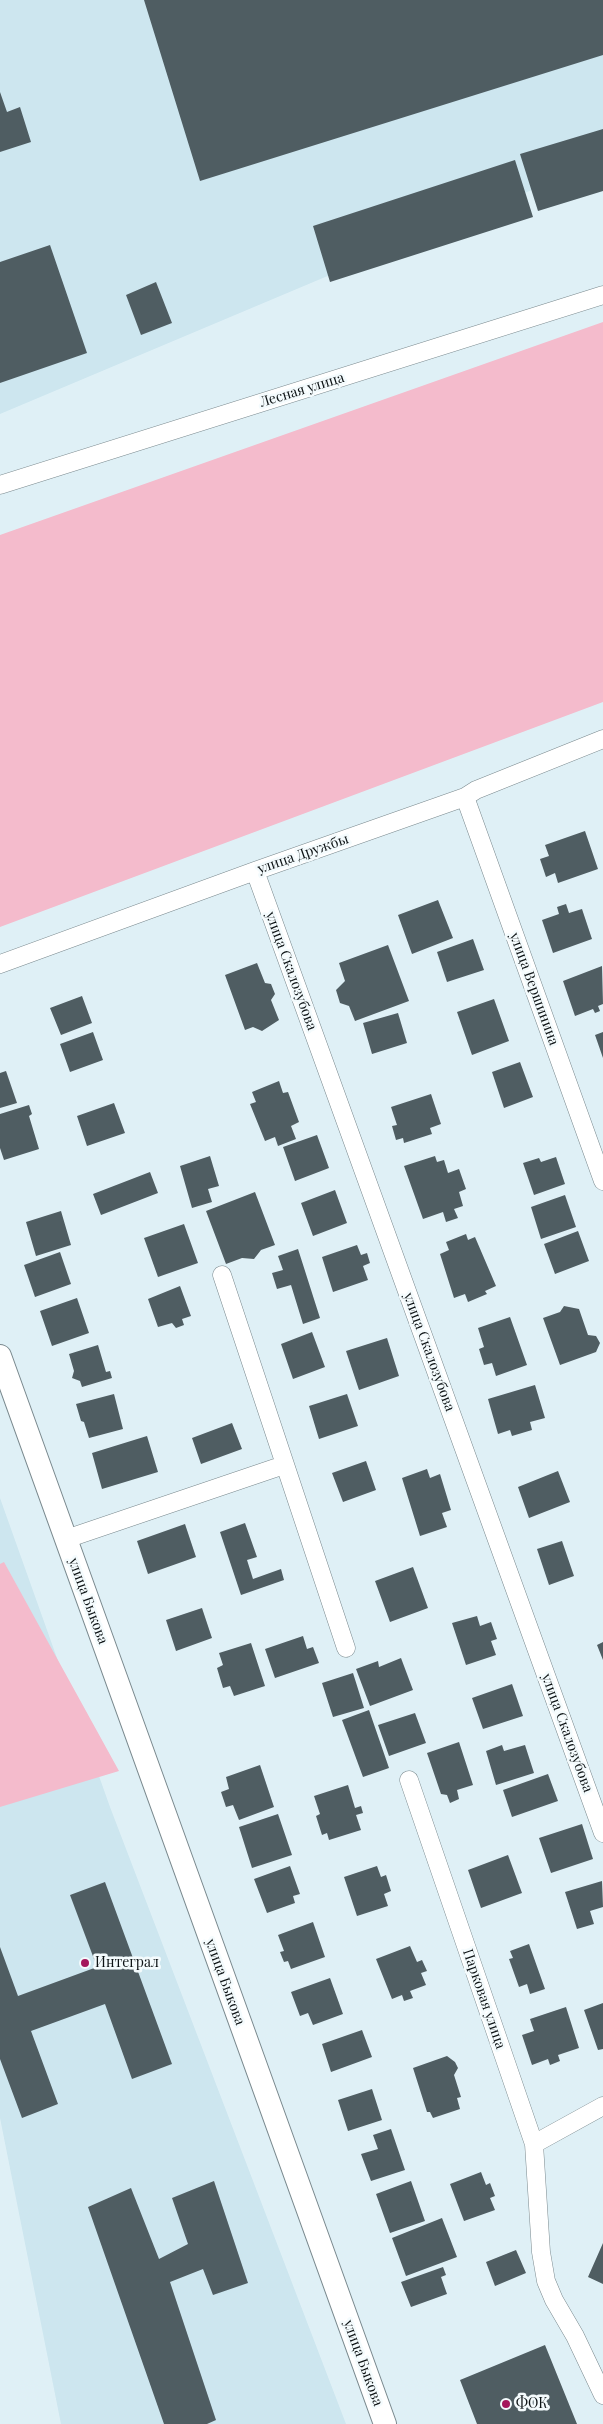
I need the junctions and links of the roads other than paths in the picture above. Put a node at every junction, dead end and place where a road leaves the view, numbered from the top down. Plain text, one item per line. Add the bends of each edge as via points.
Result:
1 (603, 295) edge
2 (0, 485) edge
3 (603, 739) edge
4 (464, 797) junction
5 (255, 871) junction
6 (0, 964) edge
7 (603, 1181) edge
8 (222, 1275) dead end
9 (0, 1356) edge
10 (284, 1465) junction
11 (66, 1539) junction
12 (346, 1648) dead end
13 (409, 1780) dead end
14 (603, 1833) edge
15 (603, 2106) edge
16 (534, 2144) junction
17 (603, 2395) edge
18 (385, 2424) edge

1 - 2 street, Лесная улица
3 - 4 street, улица Дружбы
4 - 5 street, улица Дружбы
4 - 7 street, улица Вершинина
5 - 6 street, улица Дружбы
5 - 14 street, улица Скалозубова
8 - 10 street
9 - 11 street, улица Быкова
10 - 11 street, улица Быкова
10 - 12 street
11 - 18 street, улица Быкова
13 - 16 street, Парковая улица
15 - 16 street
16 - 17 street, Парковая улица via 541,2252 546,2280

